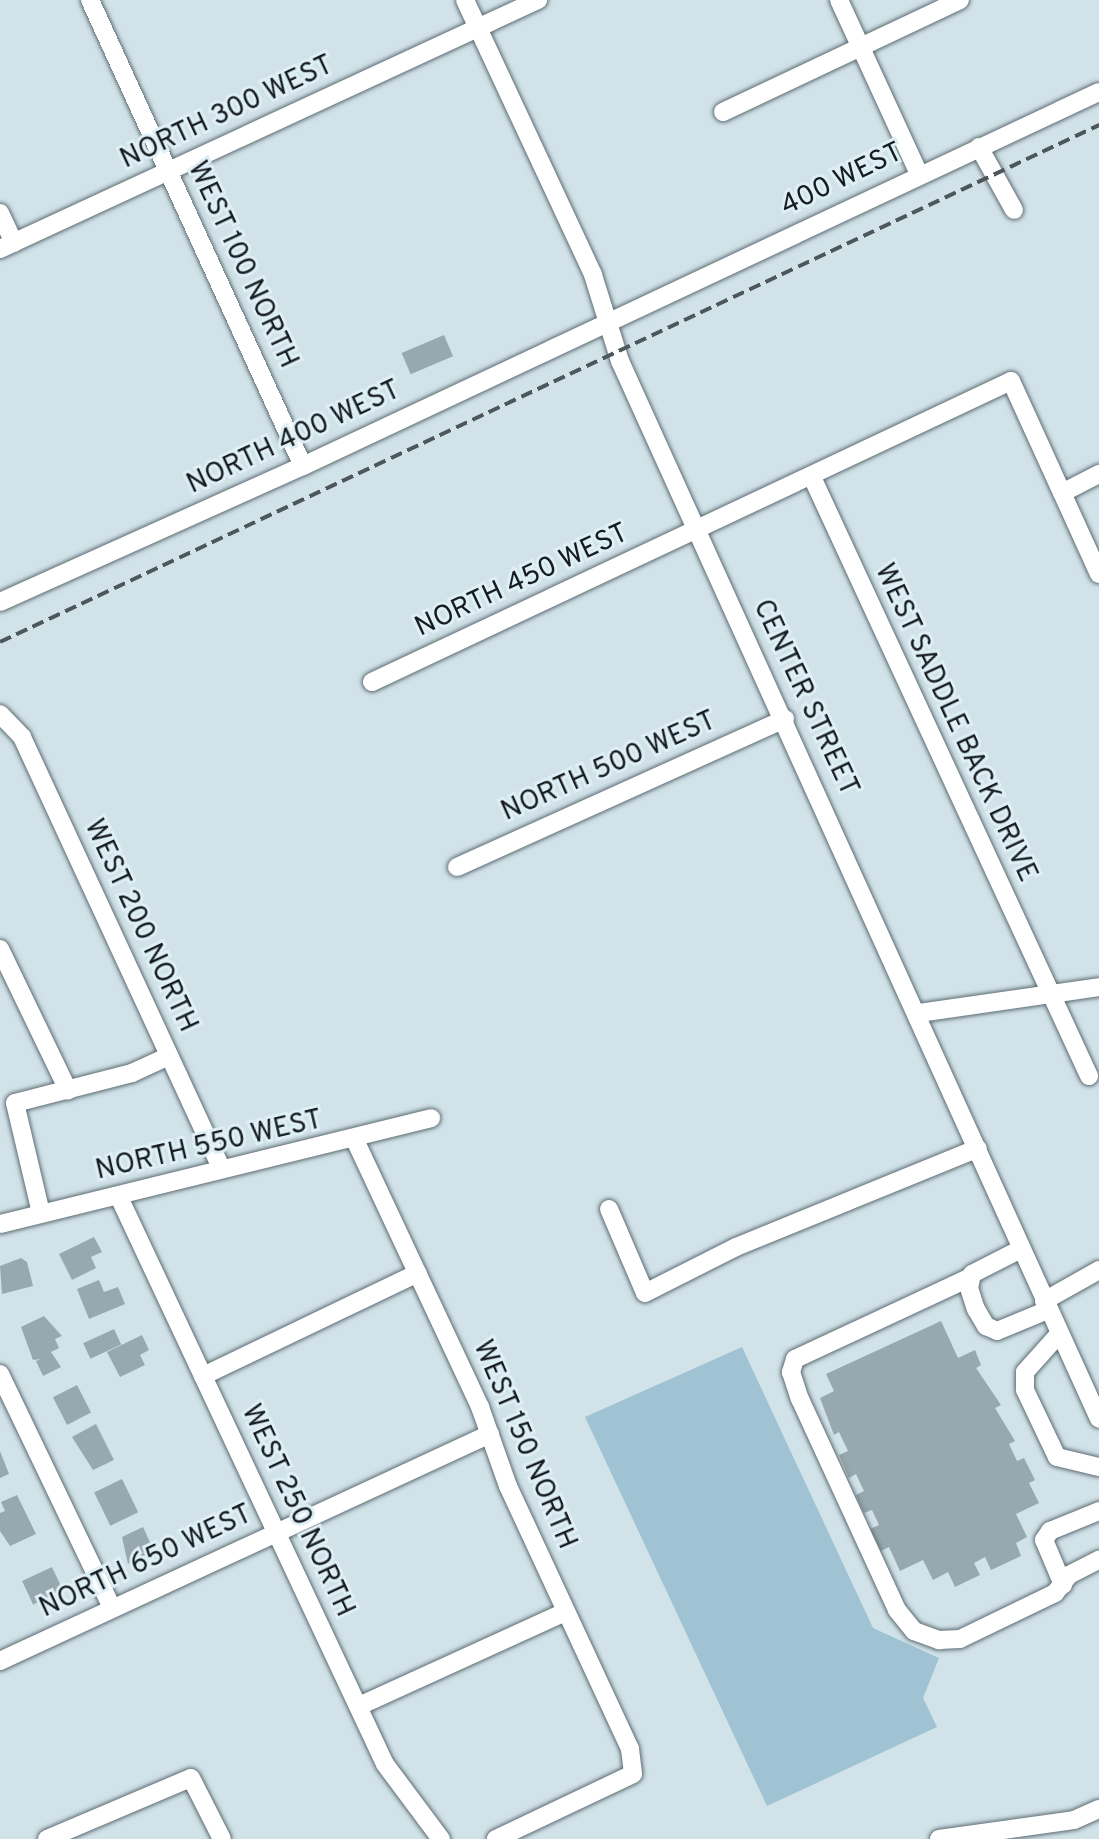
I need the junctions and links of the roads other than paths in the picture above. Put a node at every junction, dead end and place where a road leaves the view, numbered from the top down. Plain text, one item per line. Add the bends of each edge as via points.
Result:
1 (90, 0) edge
2 (465, 0) edge
3 (538, 0) edge
4 (839, 0) edge
5 (960, 0) edge
6 (478, 28) junction
7 (859, 44) junction
8 (1099, 92) edge
9 (723, 112) dead end
10 (979, 147) junction
11 (169, 171) junction
12 (919, 174) junction
13 (1014, 210) dead end
14 (0, 213) edge
15 (7, 246) edge
16 (611, 323) junction
17 (303, 466) junction
18 (1099, 474) edge
19 (812, 477) junction
20 (1062, 493) junction
21 (697, 531) junction
22 (1099, 574) edge
23 (0, 602) edge
24 (372, 682) dead end
25 (0, 714) edge
26 (785, 719) junction
27 (457, 867) dead end
28 (0, 949) edge
29 (1099, 987) edge
30 (1048, 993) junction
31 (919, 1013) junction
32 (169, 1056) junction
33 (1089, 1076) dead end
34 (68, 1090) junction
35 (431, 1118) dead end
36 (355, 1140) junction
37 (978, 1148) junction
38 (221, 1167) junction
39 (119, 1197) junction
40 (609, 1209) dead end
41 (41, 1213) junction
42 (0, 1224) edge
43 (1021, 1249) junction
44 (1099, 1270) edge
45 (418, 1273) junction
46 (971, 1277) junction
47 (1046, 1305) junction
48 (1059, 1334) junction
49 (0, 1374) edge
50 (203, 1376) junction
51 (1099, 1419) edge
52 (490, 1434) junction
53 (1099, 1467) edge
54 (1099, 1511) edge
55 (275, 1532) junction
56 (1099, 1560) edge
57 (1063, 1585) junction
58 (112, 1608) junction
59 (565, 1612) junction
60 (0, 1661) edge
61 (359, 1706) junction
62 (1099, 1809) edge
63 (47, 1839) edge
64 (222, 1839) edge
65 (441, 1839) edge
66 (496, 1839) edge
67 (939, 1839) edge

1 - 11 street, WEST 100 NORTH
2 - 6 street, CENTER STREET
3 - 6 street, NORTH 300 WEST
4 - 7 street
5 - 7 street
6 - 11 street, NORTH 300 WEST
6 - 16 street, CENTER STREET
7 - 9 street
7 - 12 street
8 - 10 street, 400 WEST
10 - 12 street, 400 WEST
10 - 13 street
11 - 15 street, NORTH 300 WEST
11 - 17 street, WEST 100 NORTH
12 - 16 street, 400 WEST
14 - 15 street
16 - 17 street, NORTH 400 WEST
16 - 21 street, CENTER STREET via 620,361
17 - 23 street, NORTH 400 WEST
18 - 20 street
19 - 20 street, NORTH 450 WEST via 1011,381
19 - 21 street, NORTH 450 WEST
19 - 30 street, WEST SADDLE BACK DRIVE
20 - 22 street
21 - 24 street, NORTH 450 WEST
21 - 26 street, CENTER STREET
25 - 32 street, WEST 200 NORTH via 22,737
26 - 27 street, NORTH 500 WEST
26 - 31 street, CENTER STREET
28 - 34 street
29 - 30 street
30 - 31 street
30 - 33 street, WEST SADDLE BACK DRIVE
31 - 37 street, CENTER STREET
32 - 34 street via 132,1073
32 - 38 street, WEST 200 NORTH
34 - 41 street via 15,1103
35 - 36 street, NORTH 550 WEST
36 - 38 street, NORTH 550 WEST
36 - 45 street, WEST 150 NORTH
37 - 40 street via 736,1247 645,1293
37 - 43 street, CENTER STREET
38 - 39 street, NORTH 550 WEST
39 - 41 street, NORTH 550 WEST
39 - 50 street, WEST 250 NORTH
41 - 42 street, NORTH 550 WEST
43 - 46 street
43 - 47 street, CENTER STREET
44 - 47 street
45 - 50 street
45 - 52 street, WEST 150 NORTH
46 - 47 street via 971,1297 990,1329 1005,1330
46 - 57 street via 795,1359 793,1383 897,1610 914,1631 939,1640 960,1639
47 - 48 street, CENTER STREET
48 - 51 street, CENTER STREET
48 - 53 street via 1025,1372 1025,1390 1057,1457
49 - 58 street
50 - 55 street, WEST 250 NORTH
52 - 55 street, NORTH 650 WEST
52 - 59 street, WEST 150 NORTH
54 - 57 street via 1055,1528 1044,1540
55 - 58 street, NORTH 650 WEST
55 - 61 street, WEST 250 NORTH
56 - 57 street via 1069,1575
58 - 60 street, NORTH 650 WEST
59 - 61 street
59 - 66 street, WEST 150 NORTH via 630,1749 633,1774
61 - 65 street, WEST 250 NORTH via 385,1764
62 - 67 street via 1074,1820
63 - 64 street via 191,1778

